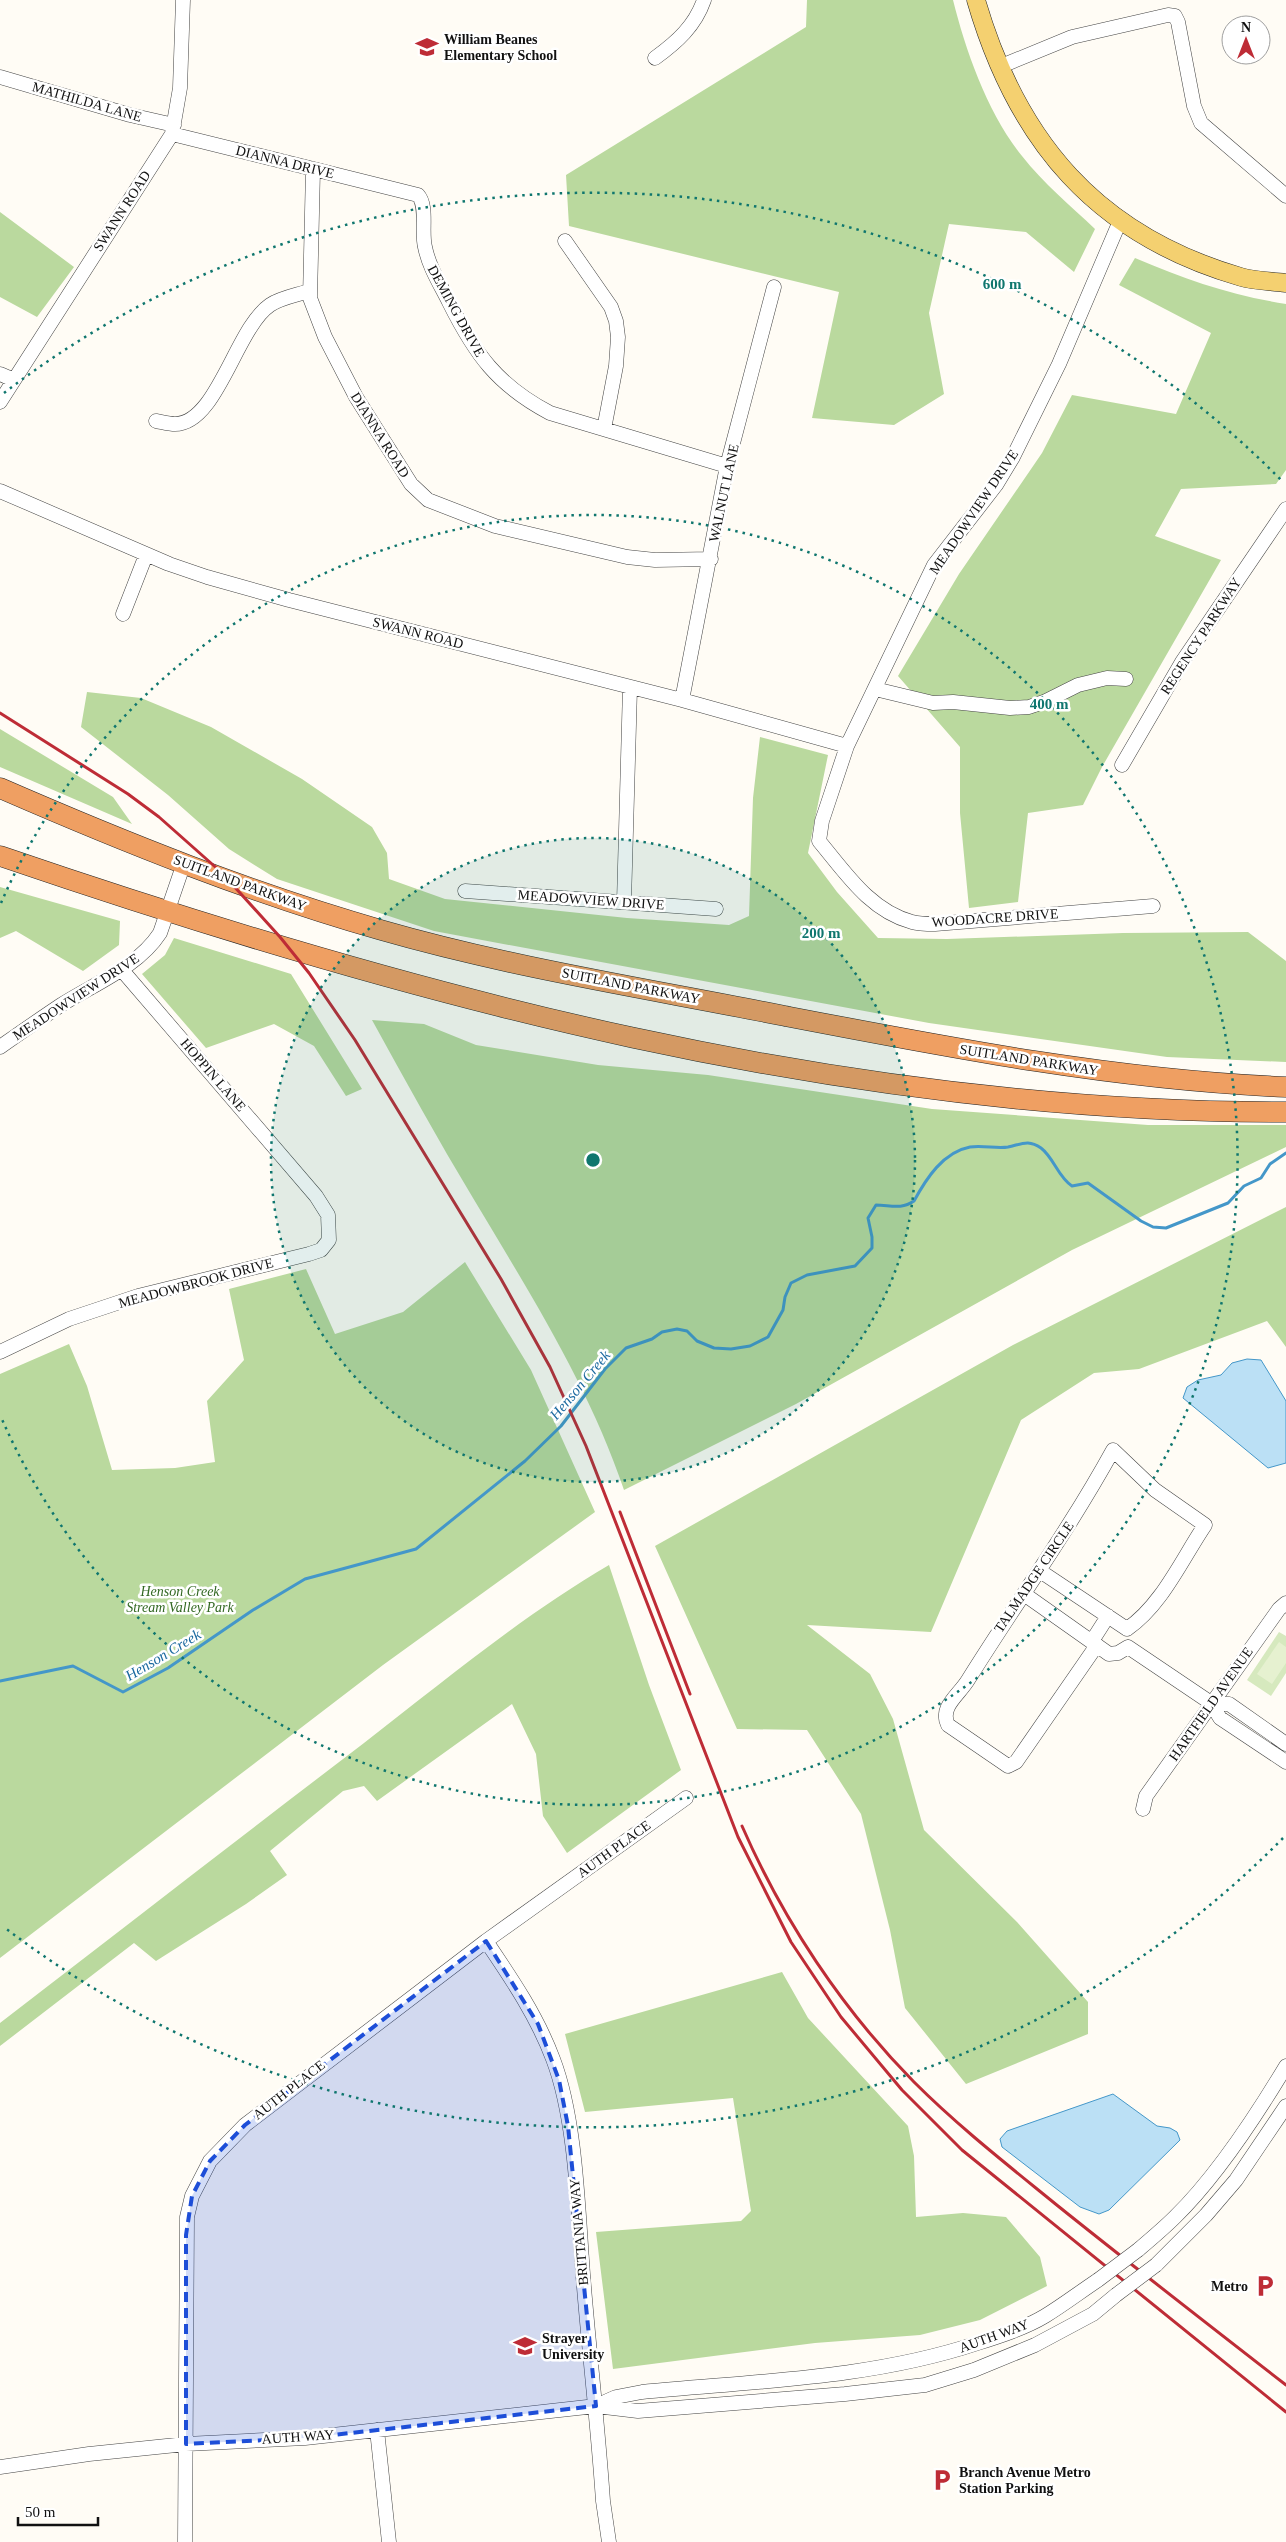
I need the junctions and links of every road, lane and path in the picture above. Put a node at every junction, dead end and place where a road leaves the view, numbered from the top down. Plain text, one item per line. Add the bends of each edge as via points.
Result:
1 (183, 0) edge
2 (704, 0) edge
3 (976, 0) edge
4 (655, 58) dead end
5 (999, 67) junction
6 (0, 77) edge
7 (173, 129) junction
8 (313, 170) junction
9 (397, 189) joint
10 (1286, 196) edge
11 (1120, 221) junction
12 (565, 241) dead end
13 (1286, 283) edge
14 (774, 287) dead end
15 (310, 291) junction
16 (0, 374) edge
17 (14, 380) junction
18 (0, 402) edge
19 (156, 421) dead end
20 (604, 429) junction
21 (727, 466) junction
22 (0, 491) edge
23 (1286, 509) edge
24 (146, 555) junction
25 (711, 559) junction
26 (123, 614) dead end
27 (1126, 679) dead end
28 (630, 688) junction
29 (875, 689) junction
30 (682, 700) junction
31 (847, 746) junction
32 (1122, 765) dead end
33 (0, 788) edge
34 (0, 856) edge
35 (184, 863) junction
36 (466, 891) dead end
37 (624, 902) junction
38 (1153, 906) dead end
39 (716, 909) dead end
40 (167, 911) junction
41 (121, 968) junction
42 (0, 1047) edge
43 (1286, 1088) edge
44 (1286, 1112) edge
45 (304, 1182) joint
46 (0, 1352) edge
47 (1040, 1571) junction
48 (1024, 1594) junction
49 (1286, 1603) edge
50 (1108, 1616) junction
51 (1127, 1629) junction
52 (1094, 1643) junction
53 (1128, 1647) junction
54 (1211, 1703) junction
55 (1286, 1744) edge
56 (1286, 1762) edge
57 (686, 1798) dead end
58 (1143, 1808) dead end
59 (486, 1941) junction
60 (1286, 2066) edge
61 (1286, 2106) edge
62 (596, 2406) junction
63 (377, 2430) junction
64 (186, 2444) junction
65 (0, 2466) edge
66 (185, 2542) edge
67 (389, 2542) edge
68 (609, 2542) edge

1 - 7 street, SWANN ROAD via 180,88
2 - 4 street via 689,29
3 - 5 main road
5 - 10 street via 1072,37 1174,16 1178,22 1194,106 1201,123
5 - 11 main road via 1038,139 1074,181
6 - 7 street, MATHILDA LANE
7 - 8 street, DIANNA DRIVE
7 - 17 street, SWANN ROAD
8 - 9 street, DIANNA DRIVE
8 - 15 street, DIANNA ROAD
9 - 20 street, DEMING DRIVE via 420,197 427,257 460,324 487,367 527,401 550,413
11 - 13 main road via 1192,259 1242,277
11 - 29 street, MEADOWVIEW DRIVE via 1067,347 1013,457 996,485 934,565
12 - 20 street via 611,307 616,321 616,366
14 - 21 street, WALNUT LANE
15 - 19 street via 270,305 249,327 226,374 195,417 176,425
15 - 25 street, DIANNA ROAD via 325,336 356,397 410,484 428,500 494,526 627,557
16 - 17 street
17 - 18 street, SWANN ROAD
20 - 21 street, DEMING DRIVE
21 - 25 street, WALNUT LANE
22 - 24 street, SWANN ROAD
23 - 32 street, REGENCY PARKWAY via 1182,662
24 - 26 street
24 - 28 street, SWANN ROAD via 198,574 289,600
25 - 30 street, WALNUT LANE
27 - 29 street via 1107,678 1078,685 1029,707 1010,708 933,703
28 - 30 street, SWANN ROAD
28 - 37 street
29 - 31 street, MEADOWVIEW DRIVE
30 - 31 street, SWANN ROAD
31 - 38 street, WOODACRE DRIVE via 822,820 819,841 862,893 880,907 912,922 935,924
33 - 35 highway, SUITLAND PARKWAY
34 - 40 highway
35 - 40 street, MEADOWVIEW DRIVE
35 - 43 highway, SUITLAND PARKWAY via 353,922 525,965 1010,1059 1154,1078
36 - 37 street, MEADOWVIEW DRIVE
37 - 39 street, MEADOWVIEW DRIVE
40 - 41 street, MEADOWVIEW DRIVE via 156,940
40 - 44 highway via 494,1007 764,1064 1034,1101
41 - 42 street, MEADOWVIEW DRIVE
41 - 45 street, HOPPIN LANE
45 - 46 street, MEADOWBROOK DRIVE via 328,1215 329,1240 321,1250 138,1296 69,1319
47 - 48 street, TALMADGE CIRCLE
47 - 50 street
47 - 51 street, TALMADGE CIRCLE via 1113,1450 1155,1490 1205,1525 1142,1619
48 - 52 street
48 - 52 street, TALMADGE CIRCLE via 946,1709 944,1718 948,1725 1008,1766 1016,1762
49 - 54 street, HARTFIELD AVENUE
50 - 51 street
50 - 52 street
51 - 53 street
52 - 53 street via 1109,1654
53 - 54 street
54 - 55 street via 1229,1704
54 - 56 street via 1220,1718
54 - 58 street, HARTFIELD AVENUE via 1146,1796
57 - 59 street, AUTH PLACE
59 - 62 street, BRITTANIA WAY via 538,2024 559,2080 577,2198
59 - 64 street, AUTH PLACE via 244,2125 210,2161 192,2196 187,2217
60 - 62 street, AUTH WAY, bridge via 1264,2103 1216,2169 1176,2216 1138,2250 1044,2317 941,2355 881,2367 642,2392 616,2397
61 - 62 street, AUTH WAY, bridge via 1236,2180 1156,2265 1093,2314 1034,2345 974,2370 925,2385 638,2411
62 - 63 street, AUTH WAY
62 - 68 street, BRITTANIA WAY
63 - 64 street, AUTH WAY via 305,2438
63 - 67 street
64 - 65 street, AUTH WAY
64 - 66 street, AUTH PLACE

